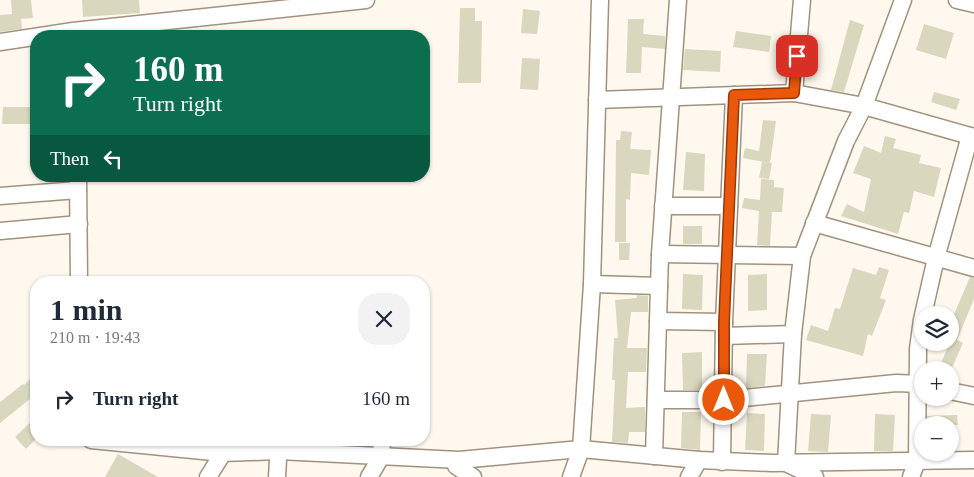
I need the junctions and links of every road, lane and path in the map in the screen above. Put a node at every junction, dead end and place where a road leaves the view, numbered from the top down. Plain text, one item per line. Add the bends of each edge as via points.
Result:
1 (366, 0) edge
2 (600, 0) edge
3 (678, 0) edge
4 (802, 0) edge
5 (903, 0) edge
6 (957, 0) edge
7 (974, 4) edge
8 (107, 30) edge
9 (30, 39) edge
10 (0, 42) edge
11 (794, 93) junction
12 (734, 95) junction
13 (670, 99) junction
14 (597, 100) junction
15 (864, 106) junction
16 (972, 137) edge
17 (78, 183) edge
18 (0, 196) edge
19 (663, 206) junction
20 (730, 206) junction
21 (814, 222) junction
22 (79, 224) junction
23 (0, 231) edge
24 (660, 254) junction
25 (728, 254) junction
26 (802, 256) junction
27 (936, 258) junction
28 (974, 268) edge
29 (79, 276) edge
30 (592, 284) junction
31 (659, 286) junction
32 (925, 306) edge
33 (658, 321) junction
34 (724, 329) junction
35 (793, 334) junction
36 (914, 384) edge
37 (791, 392) junction
38 (959, 393) edge
39 (974, 396) edge
40 (656, 400) junction
41 (724, 400) junction
42 (187, 446) edge
43 (279, 446) edge
44 (382, 446) edge
45 (581, 449) junction
46 (223, 453) junction
47 (654, 456) junction
48 (381, 457) junction
49 (699, 460) junction
50 (959, 460) edge
51 (974, 460) edge
52 (917, 461) joint
53 (722, 462) junction
54 (455, 468) edge
55 (774, 468) edge
56 (574, 476) edge
57 (208, 477) edge
58 (277, 477) edge
59 (369, 477) edge
60 (473, 477) edge
61 (689, 477) edge
62 (815, 477) edge
63 (911, 477) edge

1 - 8 street
2 - 14 street
3 - 13 street
4 - 11 street
5 - 15 street
6 - 7 street
9 - 10 street
11 - 12 street
11 - 15 street
12 - 13 street
12 - 20 street
13 - 14 street
13 - 19 street
14 - 30 street
15 - 16 street
15 - 21 street via 846,141
16 - 27 street
17 - 18 street
17 - 22 street
19 - 20 street
19 - 24 street
20 - 25 street
21 - 26 street
21 - 27 street
22 - 23 street
22 - 29 street
24 - 25 street
24 - 31 street
25 - 26 street
25 - 34 street
26 - 35 street
27 - 28 street
27 - 32 street
30 - 31 street
30 - 45 street
31 - 33 street
33 - 34 street
33 - 40 street
34 - 35 street
34 - 41 street
35 - 37 street
36 - 37 street
37 - 41 street
37 - 55 street
38 - 39 street
40 - 41 street
40 - 47 street
41 - 53 street
42 - 46 street
43 - 46 street
43 - 48 street
43 - 58 street
44 - 48 street
45 - 47 street
45 - 54 street
45 - 56 street
46 - 57 street
47 - 49 street
48 - 54 street
48 - 59 street
49 - 53 street
49 - 61 street
50 - 51 street
52 - 55 street
52 - 63 street
53 - 55 street
54 - 60 street
55 - 62 street

